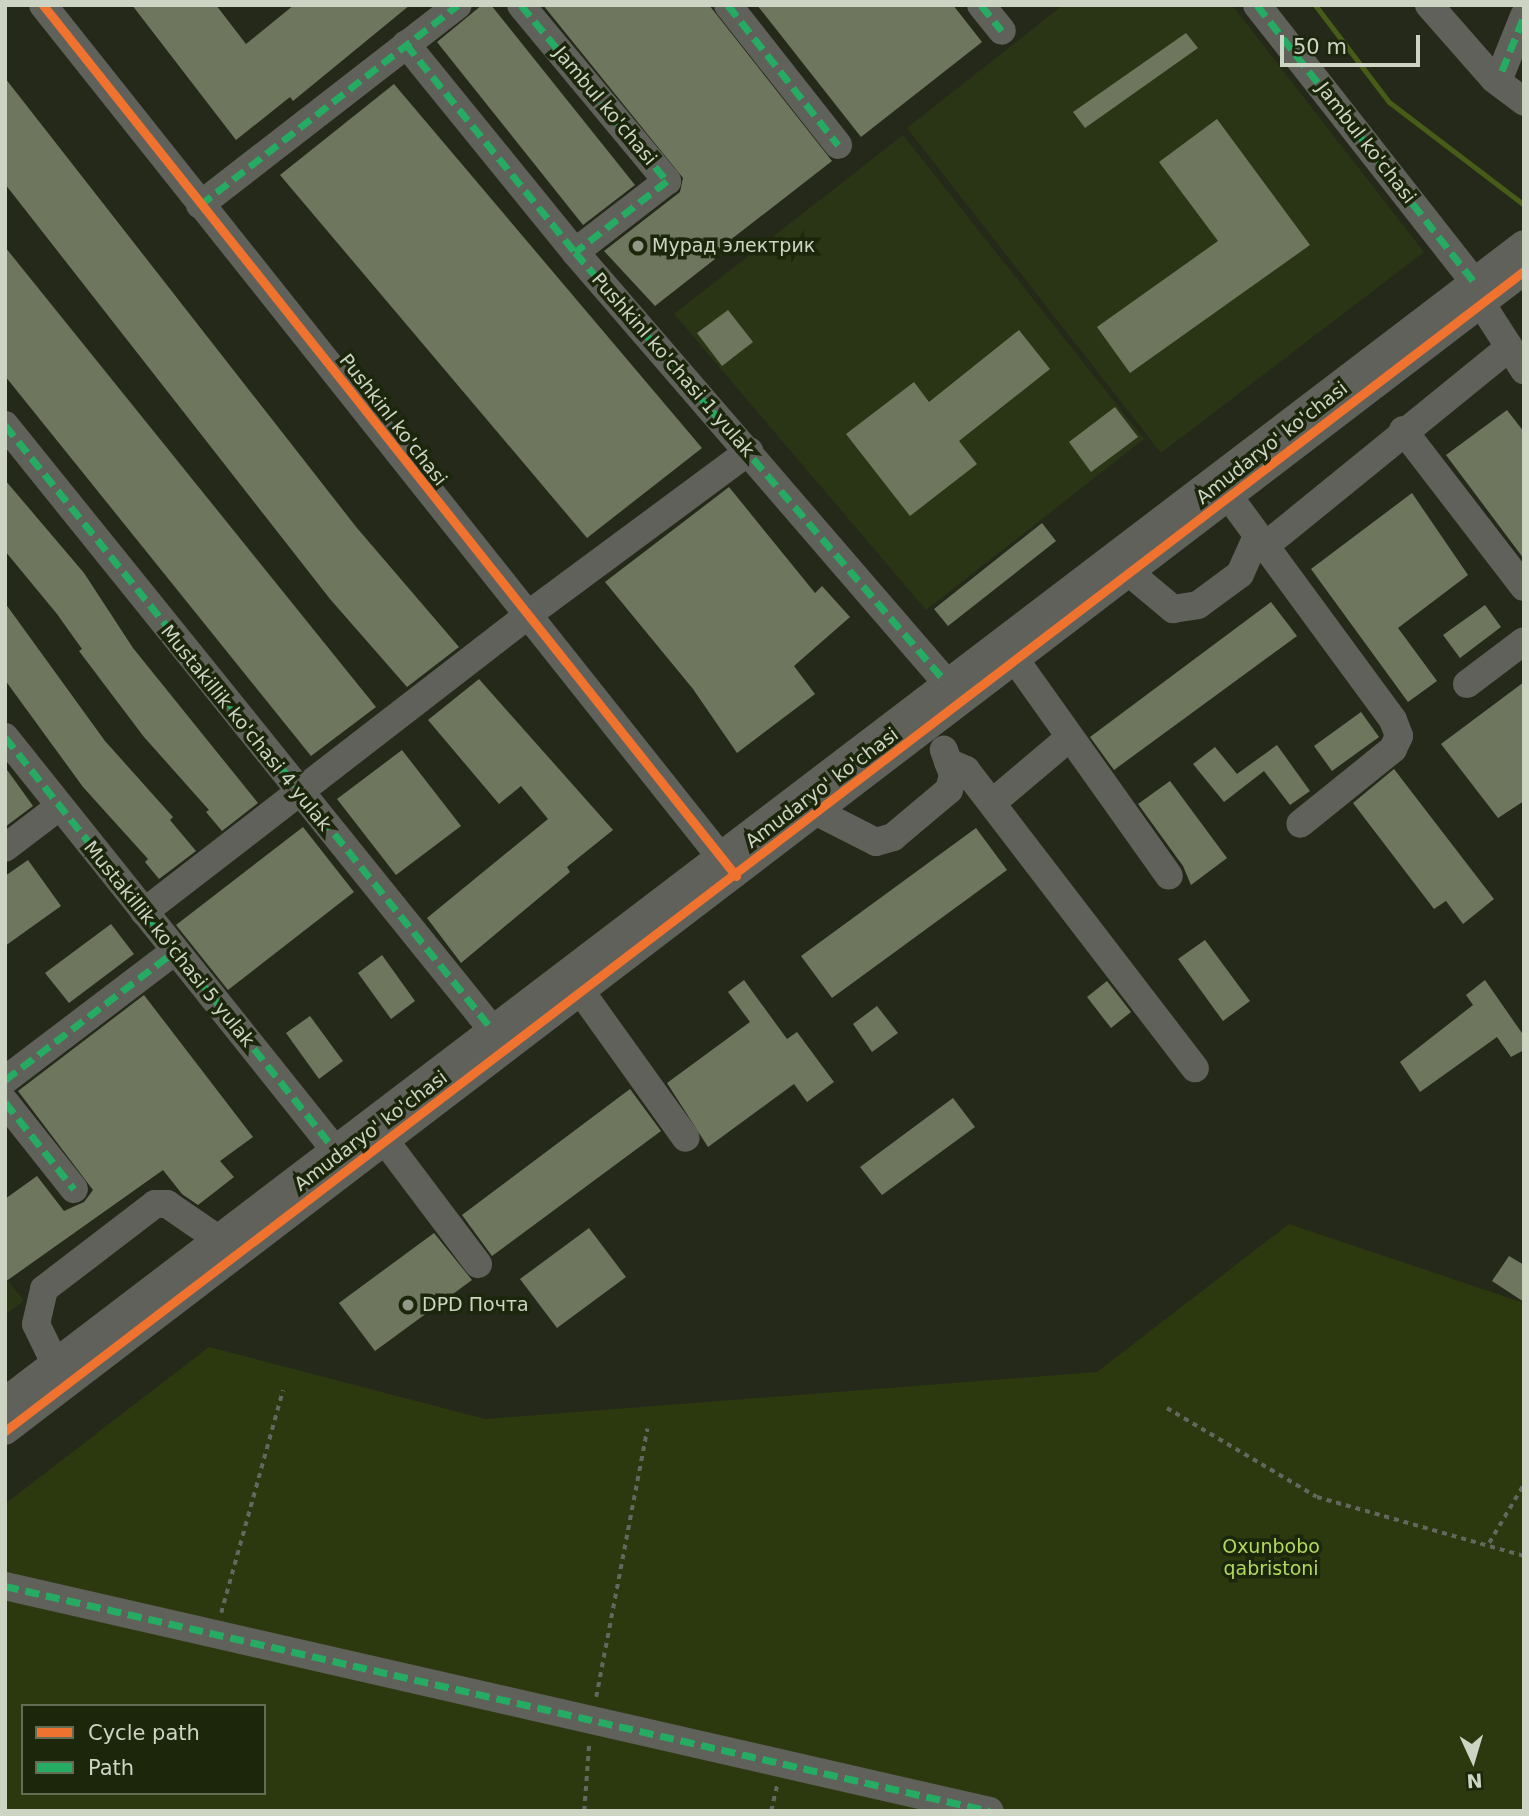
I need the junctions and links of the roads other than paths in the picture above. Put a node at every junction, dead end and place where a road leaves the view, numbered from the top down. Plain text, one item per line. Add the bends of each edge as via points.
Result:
1 (43, 5) edge
2 (458, 5) edge
3 (521, 5) edge
4 (729, 5) edge
5 (981, 5) edge
6 (1257, 5) edge
7 (1429, 5) edge
8 (1524, 16) edge
9 (1002, 32) dead end
10 (406, 44) junction
11 (1502, 71) dead end
12 (1524, 102) edge
13 (838, 145) dead end
14 (200, 205) junction
15 (575, 252) junction
16 (1519, 257) edge
17 (1478, 292) junction
18 (1515, 360) edge
19 (5, 425) edge
20 (1403, 430) junction
21 (749, 452) junction
22 (1230, 498) junction
23 (1261, 541) junction
24 (1131, 575) junction
25 (1524, 587) edge
26 (526, 617) junction
27 (1524, 641) edge
28 (1017, 662) junction
29 (945, 681) junction
30 (1467, 684) dead end
31 (935, 724) junction
32 (5, 737) edge
33 (1070, 737) junction
34 (948, 762) junction
35 (298, 793) junction
36 (992, 803) junction
37 (60, 806) junction
38 (819, 813) junction
39 (1300, 824) dead end
40 (5, 848) edge
41 (718, 855) junction
42 (736, 876) junction
43 (1169, 876) dead end
44 (144, 912) junction
45 (174, 951) junction
46 (582, 993) junction
47 (491, 1028) junction
48 (1195, 1068) dead end
49 (5, 1080) edge
50 (5, 1102) edge
51 (686, 1138) dead end
52 (386, 1142) junction
53 (335, 1150) junction
54 (74, 1189) dead end
55 (218, 1239) junction
56 (478, 1264) dead end
57 (55, 1363) junction
58 (5, 1401) edge
59 (5, 1431) edge
60 (5, 1586) edge
61 (990, 1811) edge

1 - 14 street, Pushkinl ko'chasi
2 - 10 street
3 - 15 street, Jambul ko'chasi via 667,181
4 - 13 street
5 - 9 street
6 - 17 street, Jambul ko'chasi
7 - 12 street via 1494,79
8 - 11 street
10 - 14 street
10 - 15 street, Pushkinl ko'chasi 1 yulak
14 - 26 street, Pushkinl ko'chasi
15 - 21 street, Pushkinl ko'chasi 1 yulak
16 - 17 street
17 - 18 street, Jambul ko'chasi
17 - 22 street, Amudaryo' ko'chasi
17 - 29 street
18 - 20 street
19 - 35 street, Mustakillik ko'chasi 4 yulak
20 - 23 street
20 - 25 street
21 - 26 street
21 - 29 street, Pushkinl ko'chasi 1 yulak
22 - 23 street
22 - 24 street, Amudaryo' ko'chasi
23 - 24 street via 1240,574 1198,606 1173,609
23 - 39 street via 1392,720 1399,736 1393,749
24 - 28 street, Amudaryo' ko'chasi
26 - 35 street
26 - 41 street, Pushkinl ko'chasi
27 - 30 street
28 - 31 street, Amudaryo' ko'chasi
28 - 33 street
29 - 41 street
31 - 34 street
31 - 38 street, Amudaryo' ko'chasi
32 - 37 street, Mustakillik ko'chasi 5 yulak
33 - 36 street
33 - 43 street
34 - 36 street via 966,769
34 - 38 street via 953,775 949,790 893,837 876,842
35 - 44 street
35 - 47 street, Mustakillik ko'chasi 4 yulak
36 - 48 street
37 - 40 street
37 - 44 street, Mustakillik ko'chasi 5 yulak
38 - 42 street, Amudaryo' ko'chasi
41 - 42 street, Pushkinl ko'chasi
41 - 47 street
42 - 46 street, Amudaryo' ko'chasi
44 - 45 street, Mustakillik ko'chasi 5 yulak
45 - 49 street
45 - 53 street, Mustakillik ko'chasi 5 yulak
46 - 51 street
46 - 52 street, Amudaryo' ko'chasi
47 - 53 street
50 - 54 street
52 - 56 street
52 - 59 street, Amudaryo' ko'chasi
53 - 55 street
55 - 57 street
55 - 57 street via 167,1204 155,1204 44,1289 36,1324
57 - 58 street
60 - 61 street

